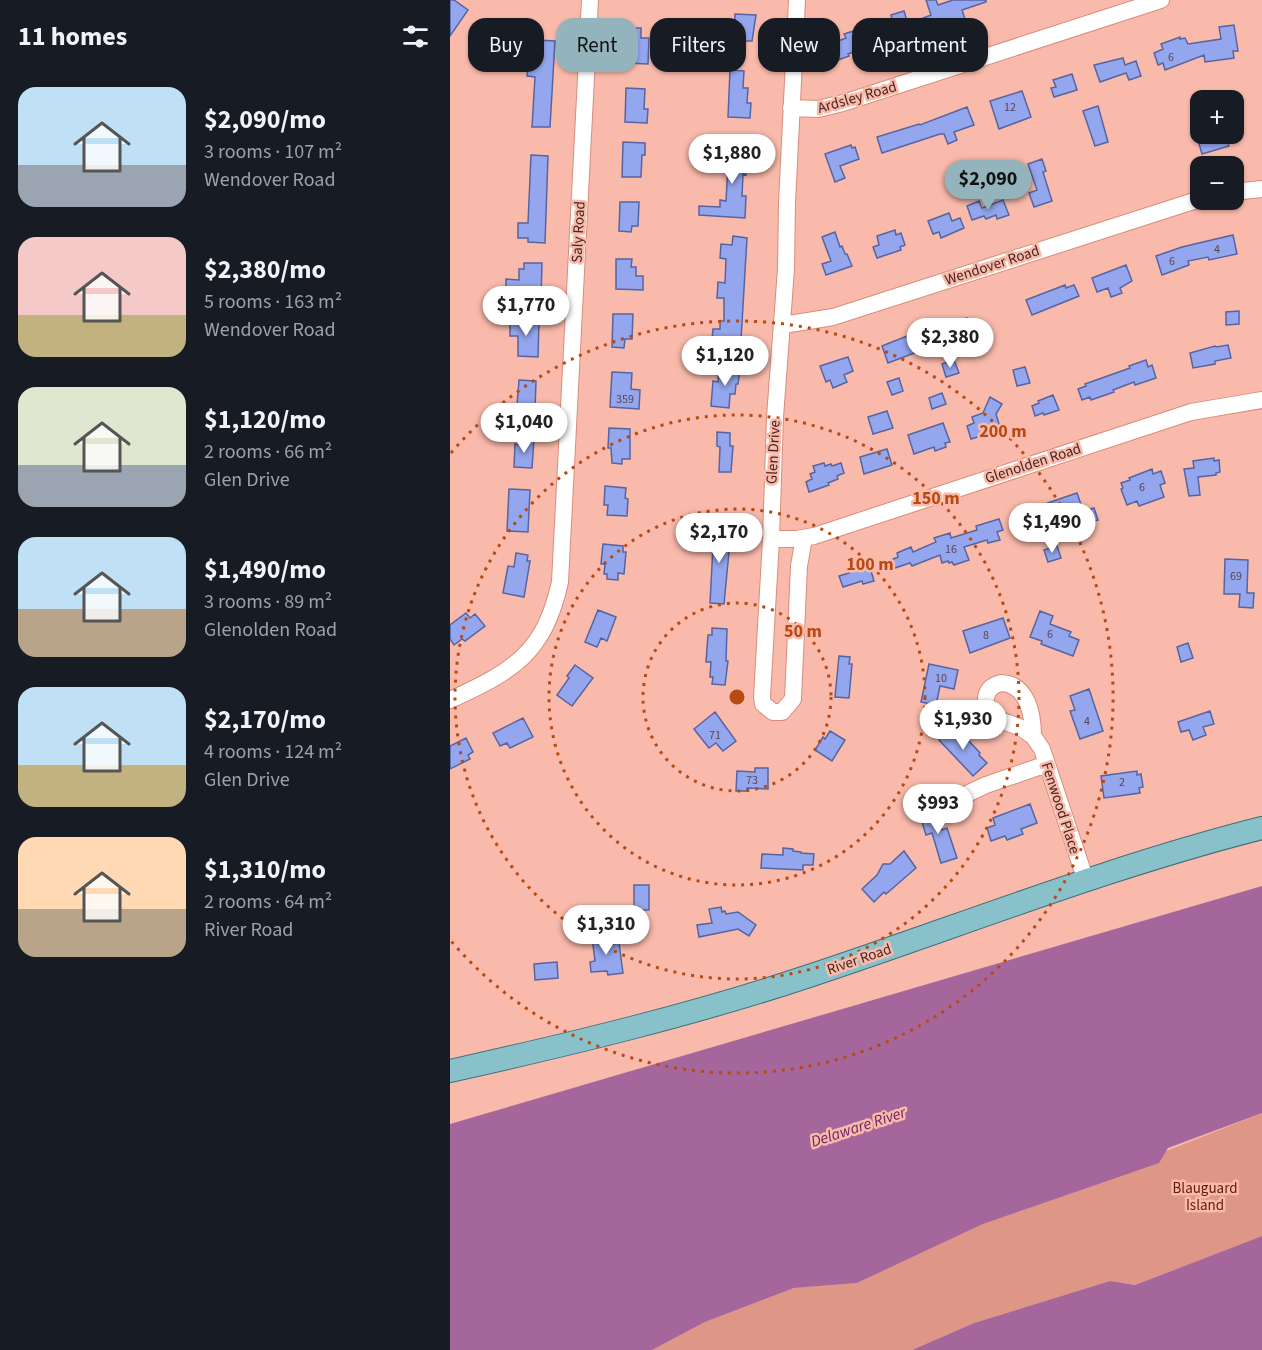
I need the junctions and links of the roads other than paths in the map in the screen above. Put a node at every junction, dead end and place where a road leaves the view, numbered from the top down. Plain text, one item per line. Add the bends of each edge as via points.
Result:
1 (590, 0) edge
2 (797, 0) edge
3 (1161, 0) edge
4 (791, 108) junction
5 (1262, 189) edge
6 (1244, 191) edge
7 (1190, 202) edge
8 (783, 325) junction
9 (1262, 400) edge
10 (804, 538) junction
11 (771, 539) junction
12 (450, 700) edge
13 (1033, 736) dead end
14 (1047, 764) junction
15 (944, 812) dead end
16 (1262, 828) edge
17 (1086, 881) junction
18 (450, 1071) edge

1 - 12 street, Saly Road via 560,582 548,621 525,655 493,680
2 - 4 street, Glen Drive
3 - 4 street, Ardsley Road via 843,103 818,109
4 - 8 street, Glen Drive
5 - 6 street
7 - 8 street, Wendover Road via 833,317
8 - 11 street, Glen Drive
9 - 10 street, Glenolden Road via 1191,412
10 - 11 street, Glenolden Road
10 - 11 street, Glen Drive via 797,586 794,691 790,704 778,713 768,710 762,697
13 - 14 street, Fenwood Place
14 - 15 street via 986,785
14 - 17 street, Fenwood Place
16 - 17 main road, River Road
17 - 18 main road, River Road via 807,977 640,1025

